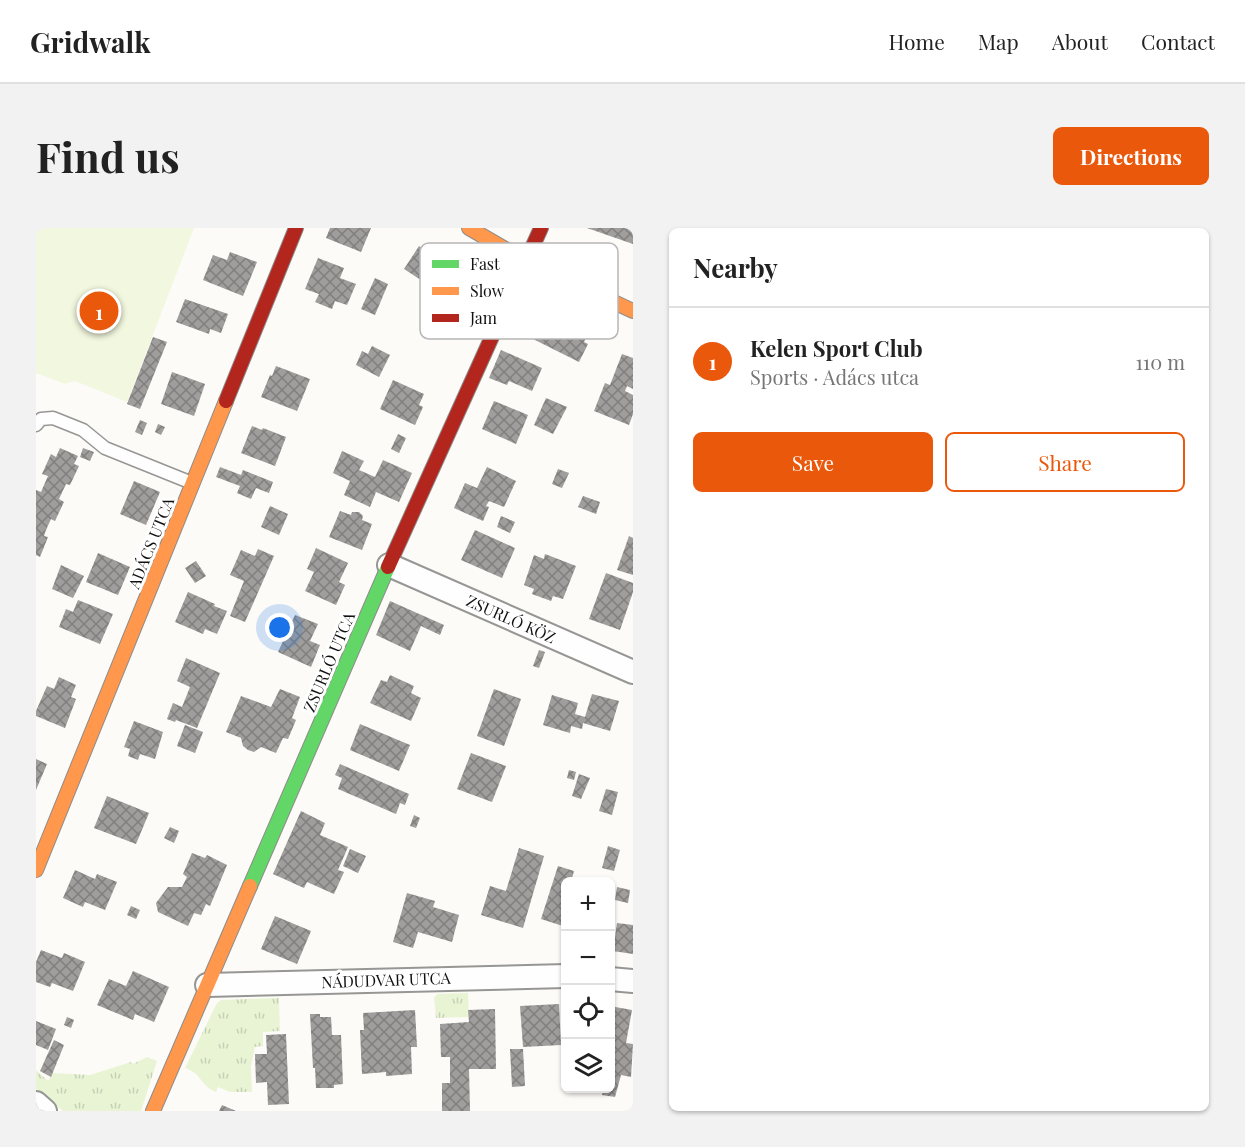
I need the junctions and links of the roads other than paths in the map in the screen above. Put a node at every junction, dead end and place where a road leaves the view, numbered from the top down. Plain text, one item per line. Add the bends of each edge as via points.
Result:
1 (296, 228) edge
2 (469, 228) edge
3 (541, 228) edge
4 (495, 243) edge
5 (534, 243) edge
6 (618, 304) edge
7 (633, 311) edge
8 (491, 339) edge
9 (36, 425) edge
10 (193, 484) junction
11 (389, 565) junction
12 (633, 672) edge
13 (36, 870) edge
14 (561, 976) edge
15 (615, 979) edge
16 (633, 981) edge
17 (207, 985) junction
18 (36, 1103) edge
19 (45, 1111) edge
20 (153, 1111) edge

1 - 10 street, ADÁCS UTCA
2 - 4 street
3 - 5 street, ZSURLÓ UTCA
6 - 7 street
8 - 11 street, ZSURLÓ UTCA
9 - 10 lane via 41,419 53,418 83,430 105,448
10 - 13 street, ADÁCS UTCA
11 - 12 street, ZSURLÓ KÖZ
11 - 17 street, ZSURLÓ UTCA
14 - 17 street, NÁDUDVAR UTCA
15 - 16 street
17 - 20 street, ZSURLÓ UTCA
18 - 19 street

